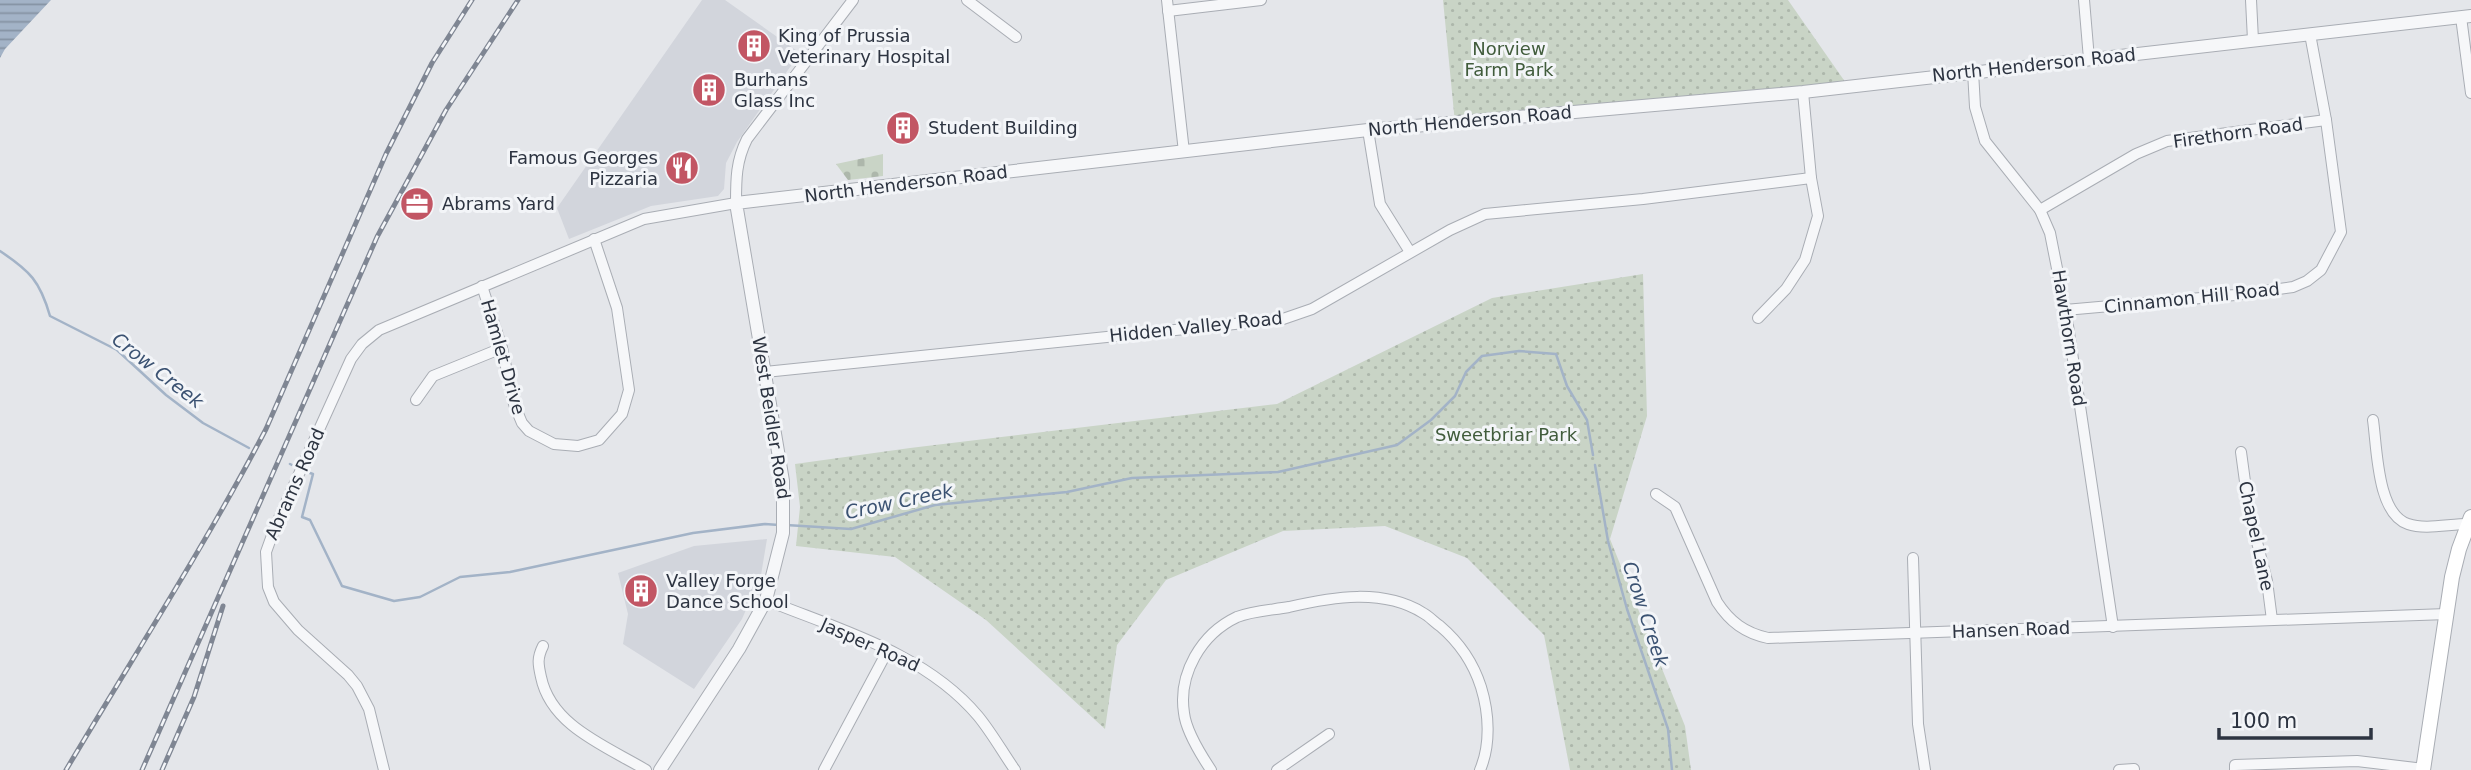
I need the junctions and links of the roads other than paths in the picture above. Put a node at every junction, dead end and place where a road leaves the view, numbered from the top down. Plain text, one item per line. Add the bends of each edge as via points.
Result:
1 (853, 0) edge
2 (967, 0) edge
3 (1261, 0) edge
4 (2084, 0) edge
5 (2250, 0) edge
6 (1168, 5) edge
7 (2466, 17) edge
8 (2310, 34) junction
9 (1016, 37) dead end
10 (2253, 40) junction
11 (2089, 58) junction
12 (1973, 71) junction
13 (1804, 92) junction
14 (2471, 93) edge
15 (2326, 120) junction
16 (1368, 130) junction
17 (1184, 152) junction
18 (1811, 178) junction
19 (736, 203) junction
20 (2040, 210) junction
21 (594, 239) junction
22 (1410, 252) junction
23 (482, 286) junction
24 (2066, 310) junction
25 (1758, 318) dead end
26 (502, 348) junction
27 (765, 372) junction
28 (416, 400) dead end
29 (2373, 420) dead end
30 (2241, 452) dead end
31 (1656, 494) dead end
32 (2469, 520) edge
33 (1913, 558) dead end
34 (766, 600) junction
35 (2447, 614) junction
36 (2272, 621) junction
37 (2113, 626) junction
38 (1915, 634) junction
39 (543, 646) dead end
40 (888, 650) junction
41 (1329, 734) dead end
42 (2235, 768) edge
43 (2134, 769) edge
44 (2423, 769) edge
45 (384, 770) edge
46 (646, 770) edge
47 (660, 770) edge
48 (824, 770) edge
49 (1015, 770) edge
50 (1211, 770) edge
51 (1277, 770) edge
52 (1480, 770) edge
53 (1925, 770) edge
54 (2119, 770) edge

1 - 19 street via 747,139 739,155
2 - 9 street
3 - 6 street
4 - 11 street
5 - 10 street
6 - 17 street
7 - 8 street, North Henderson Road
7 - 14 street
8 - 10 street, North Henderson Road
8 - 15 street, Cinnamon Hill Road
10 - 11 street, North Henderson Road
11 - 12 street, North Henderson Road
12 - 13 street, North Henderson Road
12 - 20 street, Hawthorn Road via 1975,107 1985,141
13 - 16 street, North Henderson Road
13 - 18 street
15 - 20 street, Firethorn Road via 2166,141
15 - 24 street, Cinnamon Hill Road via 2341,232 2321,270 2307,281 2235,295
16 - 17 street, North Henderson Road
16 - 22 street via 1380,204
17 - 19 street, North Henderson Road
18 - 22 street, Hidden Valley Road via 1496,212 1468,220
18 - 25 street via 1818,216 1805,260
19 - 21 street, North Henderson Road via 644,219
19 - 27 street, West Beidler Road
20 - 24 street, Hawthorn Road via 2050,233
21 - 23 street, North Henderson Road
21 - 26 street, Hamlet Drive via 617,309 629,390 615,424 599,440 578,446 554,444 529,431 514,404
22 - 27 street, Hidden Valley Road via 1312,309 1283,319
23 - 26 street, Hamlet Drive
23 - 45 street, Abrams Road via 367,339 351,359 266,552 268,587 284,616 348,675 364,697
24 - 37 street, Hawthorn Road
26 - 28 street via 433,376
27 - 34 street, West Beidler Road via 785,516
29 - 32 street via 2384,494 2392,513 2410,525
30 - 36 street, Chapel Lane
31 - 38 street, Hansen Road via 1675,507 1722,611 1747,632 1779,639
32 - 35 main road via 2455,563
33 - 38 street
34 - 40 street, Jasper Road
34 - 47 street, West Beidler Road
35 - 36 street, Hansen Road
35 - 44 main road
36 - 37 street, Hansen Road
37 - 38 street, Hansen Road
38 - 53 street
39 - 46 street via 537,658 554,709 576,729
40 - 48 street
40 - 49 street, Jasper Road via 941,681 978,716
41 - 51 street
42 - 44 street via 2357,761
43 - 54 street
50 - 52 street via 1184,715 1182,687 1204,644 1224,624 1240,616 1339,598 1374,597 1426,614 1475,666 1488,723

